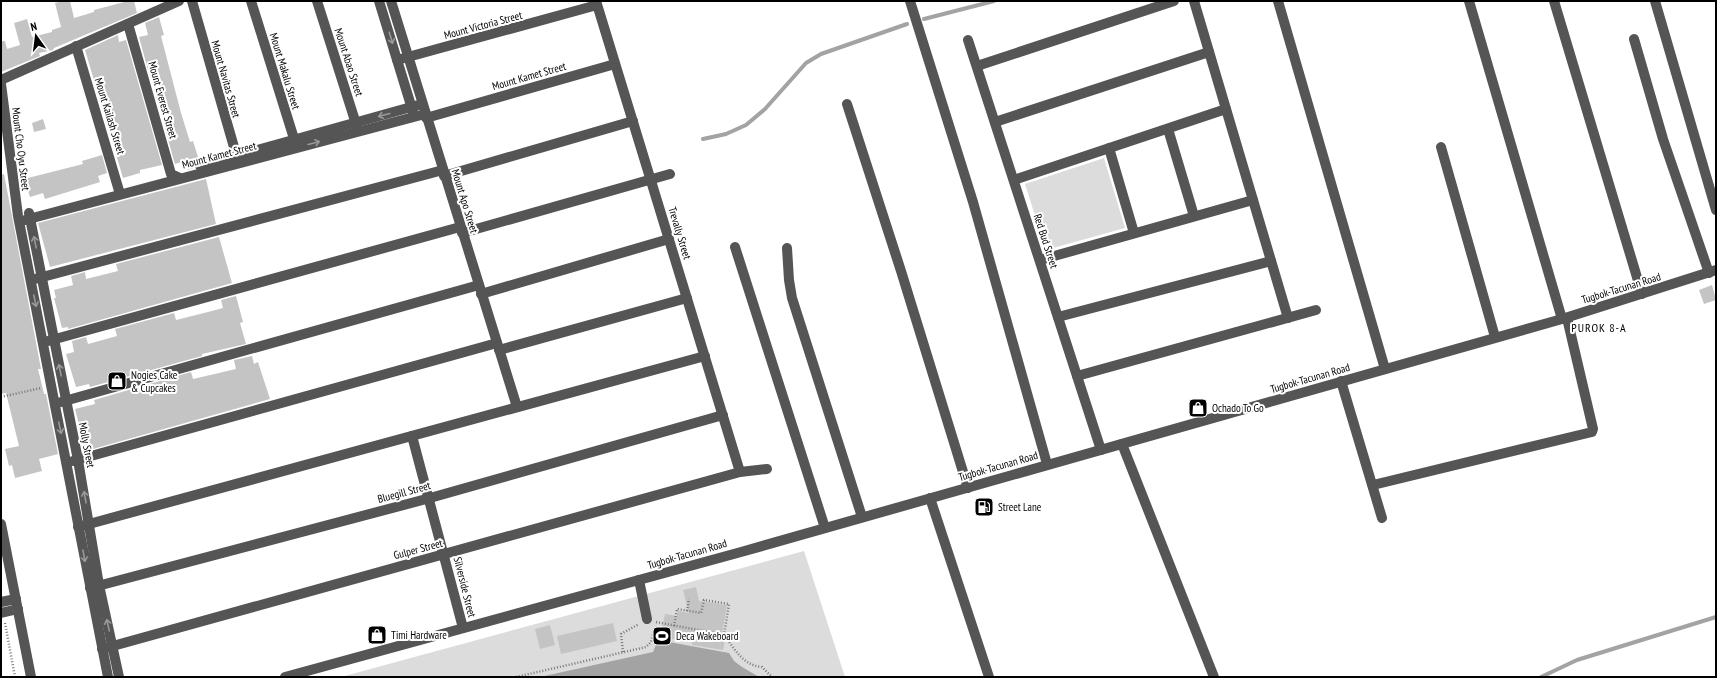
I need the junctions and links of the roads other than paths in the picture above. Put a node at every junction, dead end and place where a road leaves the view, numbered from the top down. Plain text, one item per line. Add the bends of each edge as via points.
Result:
1 (179, 1) edge
2 (192, 1) edge
3 (251, 1) edge
4 (317, 1) edge
5 (379, 1) edge
6 (391, 1) edge
7 (910, 1) edge
8 (1174, 1) edge
9 (1194, 1) edge
10 (1278, 1) edge
11 (1469, 1) edge
12 (1554, 1) edge
13 (1655, 1) edge
14 (597, 3) edge
15 (128, 24) junction
16 (1634, 39) dead end
17 (968, 40) dead end
18 (76, 46) junction
19 (1209, 52) junction
20 (408, 58) junction
21 (397, 60) junction
22 (615, 64) junction
23 (977, 66) junction
24 (1, 80) edge
25 (1, 84) edge
26 (847, 104) dead end
27 (1226, 109) junction
28 (412, 112) junction
29 (424, 112) junction
30 (633, 121) junction
31 (995, 122) junction
32 (357, 127) junction
33 (1168, 129) junction
34 (296, 143) junction
35 (1441, 147) dead end
36 (1110, 148) junction
37 (237, 159) junction
38 (443, 173) junction
39 (670, 174) dead end
40 (176, 176) junction
41 (651, 179) junction
42 (1014, 180) junction
43 (119, 191) junction
44 (1253, 200) junction
45 (1716, 210) edge
46 (30, 216) junction
47 (1194, 216) junction
48 (19, 219) junction
49 (461, 230) junction
50 (1134, 233) junction
51 (669, 239) junction
52 (735, 247) dead end
53 (787, 248) dead end
54 (1040, 260) junction
55 (1272, 261) junction
56 (1712, 271) edge
57 (42, 278) junction
58 (31, 280) junction
59 (480, 289) junction
60 (1642, 294) junction
61 (687, 298) junction
62 (1316, 310) dead end
63 (1058, 317) junction
64 (1288, 318) junction
65 (1564, 318) junction
66 (1495, 337) junction
67 (49, 341) junction
68 (498, 347) junction
69 (705, 356) junction
70 (1385, 369) junction
71 (1077, 376) junction
72 (1341, 382) junction
73 (66, 400) junction
74 (55, 404) junction
75 (517, 407) junction
76 (723, 414) junction
77 (412, 436) junction
78 (1122, 444) junction
79 (1101, 450) junction
80 (78, 460) junction
81 (67, 462) junction
82 (1047, 464) junction
83 (767, 469) dead end
84 (740, 472) junction
85 (1373, 485) junction
86 (968, 488) junction
87 (430, 498) junction
88 (930, 498) junction
89 (862, 517) junction
90 (1382, 518) dead end
91 (1, 524) edge
92 (90, 524) junction
93 (78, 526) junction
94 (825, 528) junction
95 (444, 554) junction
96 (639, 580) junction
97 (94, 586) junction
98 (1, 602) edge
99 (17, 604) junction
100 (2, 613) edge
101 (647, 619) road end
102 (464, 628) junction
103 (113, 645) junction
104 (102, 649) junction
105 (31, 677) edge
106 (108, 677) edge
107 (119, 677) edge
108 (285, 677) edge
109 (989, 677) edge
110 (1214, 677) edge

1 - 15 street
2 - 37 street, Mount Navitas Street
3 - 34 street, Mount Makalu Street
4 - 32 street, Mount Abao Street
5 -> 21 street
6 - 20 street, Mount Apo Street
7 - 82 street via 973,202
8 - 23 street
9 - 19 street
10 - 70 street via 1336,193
11 - 65 street
12 - 60 street
13 - 45 street
14 - 20 street, Mount Victoria Street
14 - 22 street, Trevally Street
15 - 18 street
15 - 40 street, Mount Everest Street
16 - 56 street via 1663,139
17 - 23 street, Red Bud Street
18 - 24 street
18 - 43 street, Mount Kailash Street
19 - 27 street
19 - 31 street
20 - 21 street, Mount Victoria Street
20 - 29 street, Mount Apo Street
21 - 28 street
22 - 29 street, Mount Kamet Street
22 - 30 street, Trevally Street
23 - 31 street, Red Bud Street
25 - 48 street, Mount Cho Oyu Street
26 - 86 street
27 - 33 street
27 - 44 street
28 - 29 street, Mount Kamet Street
28 - 32 street, Mount Kamet Street
29 - 38 street, Mount Apo Street
30 - 38 street
30 - 41 street, Trevally Street
31 - 42 street, Red Bud Street
32 - 34 street, Mount Kamet Street
33 - 36 street
33 - 47 street
34 - 37 street, Mount Kamet Street
35 - 66 street
36 - 42 street
36 - 50 street
37 - 40 street, Mount Kamet Street
38 - 49 street, Mount Apo Street
38 - 57 street
39 - 41 street
40 - 43 street, Mount Kamet Street
41 - 49 street
41 - 51 street, Trevally Street
42 - 54 street, Red Bud Street
43 - 46 street, Mount Kamet Street
44 - 47 street
44 - 55 street
46 - 48 street, Mount Kamet Street
57 -> 46 street, Molly Street
47 - 50 street
48 - 58 street, Molly Street
49 - 59 street, Mount Apo Street
49 - 67 street
50 - 54 street
51 - 59 street
51 - 61 street, Trevally Street
52 - 94 street
53 - 89 street via 788,280 792,298
54 - 63 street, Red Bud Street
55 - 63 street
55 - 64 street
56 - 60 street, Tugbok-Tacunan Road
57 - 58 street
57 - 67 street, Molly Street
58 -> 67 street, Molly Street
59 - 68 street, Mount Apo Street
59 - 73 street
60 - 65 street, Tugbok-Tacunan Road
61 - 68 street
61 - 69 street, Trevally Street
62 - 64 street
63 - 71 street, Red Bud Street
64 - 71 street
65 - 66 street, Tugbok-Tacunan Road
65 - 85 street via 1592,432
66 - 70 street, Tugbok-Tacunan Road
73 -> 67 street, Molly Street
67 - 74 street, Molly Street
68 - 75 street, Mount Apo Street
68 - 80 street
69 - 75 street
69 - 76 street, Trevally Street
70 - 72 street, Tugbok-Tacunan Road
71 - 79 street, Red Bud Street
72 - 78 street, Tugbok-Tacunan Road
72 - 85 street
73 - 74 street
73 - 80 street, Molly Street
74 -> 81 street, Molly Street
75 - 77 street
76 - 84 street, Trevally Street
76 - 87 street, Bluegill Street
77 - 87 street, Silverside Street
77 - 92 street
78 - 79 street, Tugbok-Tacunan Road
78 - 110 street
79 - 82 street, Tugbok-Tacunan Road
80 - 81 street
92 -> 80 street, Molly Street
81 - 93 street, Molly Street
82 - 86 street, Tugbok-Tacunan Road
83 - 84 street, Gulper Street
84 - 95 street, Gulper Street
85 - 90 street
86 - 88 street, Tugbok-Tacunan Road
87 - 95 street, Silverside Street
87 - 97 street, Bluegill Street
88 - 89 street, Tugbok-Tacunan Road
88 - 109 street
89 - 94 street, Tugbok-Tacunan Road
91 - 99 street
92 - 93 street
92 - 97 street, Molly Street
93 -> 97 street, Molly Street
94 - 96 street, Tugbok-Tacunan Road
95 - 102 street, Silverside Street
95 - 103 street, Gulper Street
96 - 101 street
96 - 102 street, Tugbok-Tacunan Road
103 -> 97 street, Molly Street
97 - 104 street, Molly Street
98 - 99 street
99 - 100 street
99 - 105 street
102 - 108 street, Tugbok-Tacunan Road
103 - 104 street, Gulper Street
103 - 107 street, Molly Street
104 - 106 street, Molly Street

